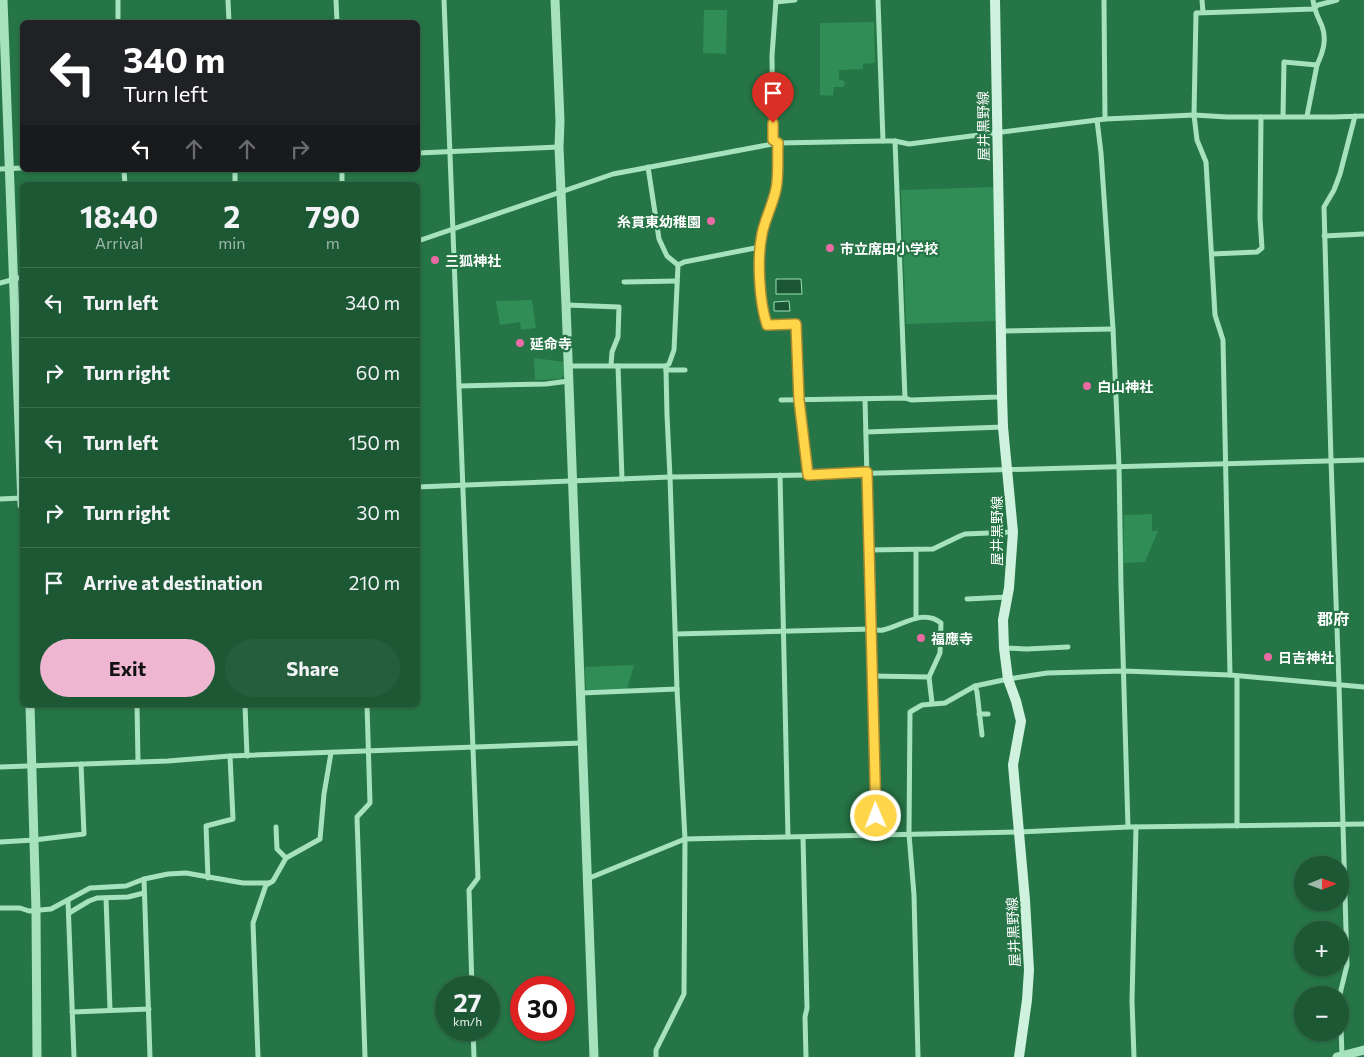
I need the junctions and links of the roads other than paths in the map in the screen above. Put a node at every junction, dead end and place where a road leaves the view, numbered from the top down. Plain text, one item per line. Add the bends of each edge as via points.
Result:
1 (3, 0) edge
2 (118, 0) edge
3 (228, 0) edge
4 (336, 0) edge
5 (444, 0) edge
6 (555, 0) edge
7 (795, 0) edge
8 (878, 0) edge
9 (995, 0) edge
10 (1104, 0) edge
11 (1202, 0) edge
12 (1313, 0) edge
13 (1337, 0) edge
14 (776, 1) edge
15 (1314, 9) junction
16 (1202, 12) junction
17 (118, 20) edge
18 (229, 20) edge
19 (337, 20) edge
20 (1317, 65) junction
21 (1194, 115) junction
22 (1283, 116) junction
23 (1307, 116) junction
24 (1355, 116) junction
25 (1364, 116) edge
26 (1261, 117) junction
27 (1105, 119) junction
28 (1097, 120) junction
29 (997, 132) junction
30 (882, 140) junction
31 (895, 141) junction
32 (778, 143) junction
33 (559, 148) junction
34 (450, 151) junction
35 (420, 152) edge
36 (648, 167) junction
37 (10, 168) junction
38 (20, 168) edge
39 (0, 169) edge
40 (561, 191) junction
41 (453, 229) junction
42 (1364, 234) edge
43 (1324, 236) junction
44 (420, 240) edge
45 (760, 247) junction
46 (1212, 254) junction
47 (678, 266) junction
48 (18, 277) edge
49 (677, 281) junction
50 (624, 282) dead end
51 (0, 283) edge
52 (566, 305) junction
53 (1113, 329) junction
54 (1001, 331) junction
55 (611, 365) junction
56 (568, 366) junction
57 (618, 366) junction
58 (666, 368) junction
59 (685, 370) dead end
60 (569, 381) junction
61 (459, 386) junction
62 (20, 388) edge
63 (1002, 395) junction
64 (904, 398) junction
65 (865, 399) junction
66 (781, 400) dead end
67 (799, 400) junction
68 (1003, 426) junction
69 (866, 432) junction
70 (1331, 460) junction
71 (1364, 460) edge
72 (1226, 463) junction
73 (1120, 466) junction
74 (1008, 469) junction
75 (867, 472) junction
76 (780, 475) junction
77 (808, 475) junction
78 (670, 477) junction
79 (622, 479) junction
80 (572, 481) junction
81 (463, 486) junction
82 (420, 487) edge
83 (20, 498) edge
84 (0, 499) edge
85 (1013, 532) junction
86 (869, 550) junction
87 (916, 550) junction
88 (1008, 597) junction
89 (967, 599) dead end
90 (916, 618) junction
91 (871, 629) junction
92 (783, 631) junction
93 (676, 634) junction
94 (1068, 647) dead end
95 (1004, 648) junction
96 (1124, 671) junction
97 (1230, 675) junction
98 (872, 676) junction
99 (1237, 676) junction
100 (929, 677) junction
101 (1008, 679) junction
102 (1339, 685) junction
103 (975, 686) junction
104 (1364, 688) edge
105 (677, 689) junction
106 (581, 693) junction
107 (932, 704) junction
108 (30, 707) edge
109 (137, 707) edge
110 (245, 707) edge
111 (367, 707) edge
112 (979, 714) junction
113 (988, 714) dead end
114 (982, 735) dead end
115 (582, 743) junction
116 (472, 746) junction
117 (368, 751) junction
118 (331, 753) junction
119 (230, 756) junction
120 (247, 756) junction
121 (138, 762) junction
122 (81, 764) junction
123 (32, 766) junction
124 (0, 767) edge
125 (1342, 824) junction
126 (1364, 824) edge
127 (1237, 826) junction
128 (276, 827) dead end
129 (1128, 827) junction
130 (1136, 827) junction
131 (1019, 832) junction
132 (909, 834) junction
133 (876, 835) junction
134 (788, 837) junction
135 (803, 837) junction
136 (685, 839) junction
137 (34, 840) junction
138 (0, 842) edge
139 (286, 858) junction
140 (208, 878) junction
141 (587, 879) junction
142 (144, 880) junction
143 (270, 884) junction
144 (144, 893) junction
145 (106, 898) junction
146 (68, 901) junction
147 (0, 908) edge
148 (36, 910) junction
149 (69, 913) junction
150 (472, 976) edge
151 (149, 1009) junction
152 (110, 1010) junction
153 (72, 1012) junction
154 (473, 1041) edge
155 (1364, 1050) edge
156 (37, 1057) edge
157 (74, 1057) edge
158 (150, 1057) edge
159 (258, 1057) edge
160 (365, 1057) edge
161 (474, 1057) edge
162 (594, 1057) edge
163 (656, 1057) edge
164 (806, 1057) edge
165 (918, 1057) edge
166 (1019, 1057) edge
167 (1134, 1057) edge
168 (1337, 1057) edge
169 (1342, 1057) edge

1 - 37 street
2 - 17 street
3 - 18 street
4 - 19 street
5 - 34 street
6 - 33 street
7 - 14 street
8 - 30 street
9 - 29 main road, 屋井黒野線
10 - 27 street
11 - 16 street
12 - 15 street
13 - 15 street
14 - 32 street via 772,56 773,140
15 - 16 street
15 - 20 street via 1324,34 1323,51
16 - 21 street via 1196,13
20 - 22 street via 1284,62
20 - 23 street
21 - 26 street
21 - 27 street
21 - 46 street via 1197,140 1206,162
22 - 23 street
22 - 26 street
23 - 24 street
24 - 25 street
24 - 43 street via 1340,174 1324,208
26 - 46 street via 1262,248 1256,252
27 - 28 street
28 - 29 street
28 - 53 street
29 - 31 street via 909,144
29 - 54 main road, 屋井黒野線
30 - 31 street
30 - 32 street
31 - 64 street
32 - 36 street
32 - 45 street via 776,188
33 - 34 street
33 - 40 street
34 - 35 street
34 - 41 street
36 - 40 street via 613,174
36 - 47 street via 658,239 667,256
37 - 38 street
37 - 39 street
37 - 48 street
40 - 41 street
40 - 52 street
41 - 44 street
41 - 61 street
42 - 43 street
43 - 70 street
45 - 47 street via 684,262
45 - 67 street via 762,312 767,325 796,324
46 - 72 street via 1215,316 1223,340
47 - 49 street
48 - 51 street
48 - 62 street
49 - 50 street
49 - 58 street via 674,350
52 - 55 street via 619,307 618,337
52 - 56 street
53 - 54 street
53 - 73 street
54 - 63 main road, 屋井黒野線
55 - 56 street
55 - 57 street
56 - 60 street
57 - 58 street
57 - 79 street
58 - 59 street
58 - 78 street
60 - 61 street
60 - 80 street
61 - 81 street
63 - 64 street
63 - 68 main road, 屋井黒野線
64 - 65 street
65 - 67 street
65 - 69 street
66 - 67 street
67 - 77 street
68 - 69 street
68 - 74 main road, 屋井黒野線
69 - 75 street
70 - 71 street
70 - 72 street
70 - 102 street
72 - 73 street
72 - 97 street
73 - 74 street
73 - 96 street
74 - 75 street
74 - 85 main road, 屋井黒野線
75 - 77 street
75 - 86 street
76 - 77 street
76 - 78 street
76 - 92 street
78 - 79 street
78 - 93 street
79 - 80 street
80 - 81 street
80 - 106 street
81 - 82 street
81 - 116 street
83 - 84 street
85 - 87 street via 965,534 933,549
85 - 88 main road, 屋井黒野線
86 - 87 street
86 - 91 street
87 - 90 street
88 - 89 street
88 - 95 main road, 屋井黒野線 via 1003,620
90 - 91 street via 882,630
90 - 100 street via 936,618 941,623 940,653
91 - 92 street
91 - 98 street
92 - 93 street
92 - 134 street
93 - 105 street
94 - 95 street
95 - 101 main road, 屋井黒野線
96 - 97 street
96 - 101 street via 1047,673
96 - 129 street
97 - 99 street
98 - 100 street
98 - 133 street
99 - 102 street
99 - 127 street
100 - 107 street
101 - 103 street
101 - 131 main road, 屋井黒野線 via 1021,721 1013,765
102 - 104 street
102 - 125 street
103 - 107 street via 946,703
103 - 112 street
105 - 106 street
105 - 136 street
106 - 115 street
107 - 132 street via 910,712
108 - 123 street
109 - 121 street
110 - 120 street
111 - 117 street
112 - 113 street
112 - 114 street
115 - 116 street
115 - 141 street
116 - 117 street
116 - 150 street via 478,878 469,890
117 - 118 street
117 - 160 street via 370,804 357,817
118 - 120 street
118 - 139 street via 320,839
119 - 120 street
119 - 121 street
119 - 140 street via 233,818 206,826
121 - 122 street
122 - 123 street
122 - 137 street via 84,834
123 - 124 street
123 - 137 street
125 - 126 street
125 - 127 street
125 - 169 street via 1347,965 1340,994
127 - 130 street
128 - 139 street via 277,849
129 - 130 street
129 - 131 street
130 - 167 street
131 - 132 street
131 - 166 main road, 屋井黒野線 via 1028,1000
132 - 133 street
132 - 165 street via 914,895
133 - 135 street
134 - 135 street
134 - 136 street
135 - 164 street
136 - 141 street
136 - 163 street via 684,994 656,1050
137 - 138 street
137 - 148 street
139 - 143 street
140 - 142 street via 186,873
140 - 143 street
141 - 162 street
142 - 144 street
142 - 146 street via 126,886 90,888
143 - 159 street via 266,885 253,923
144 - 145 street
144 - 151 street
145 - 149 street via 89,901
145 - 152 street
146 - 148 street via 51,909
146 - 149 street
147 - 148 street
148 - 156 street
149 - 153 street
151 - 152 street
151 - 158 street
152 - 153 street
153 - 157 street
154 - 161 street
155 - 169 street
168 - 169 street

